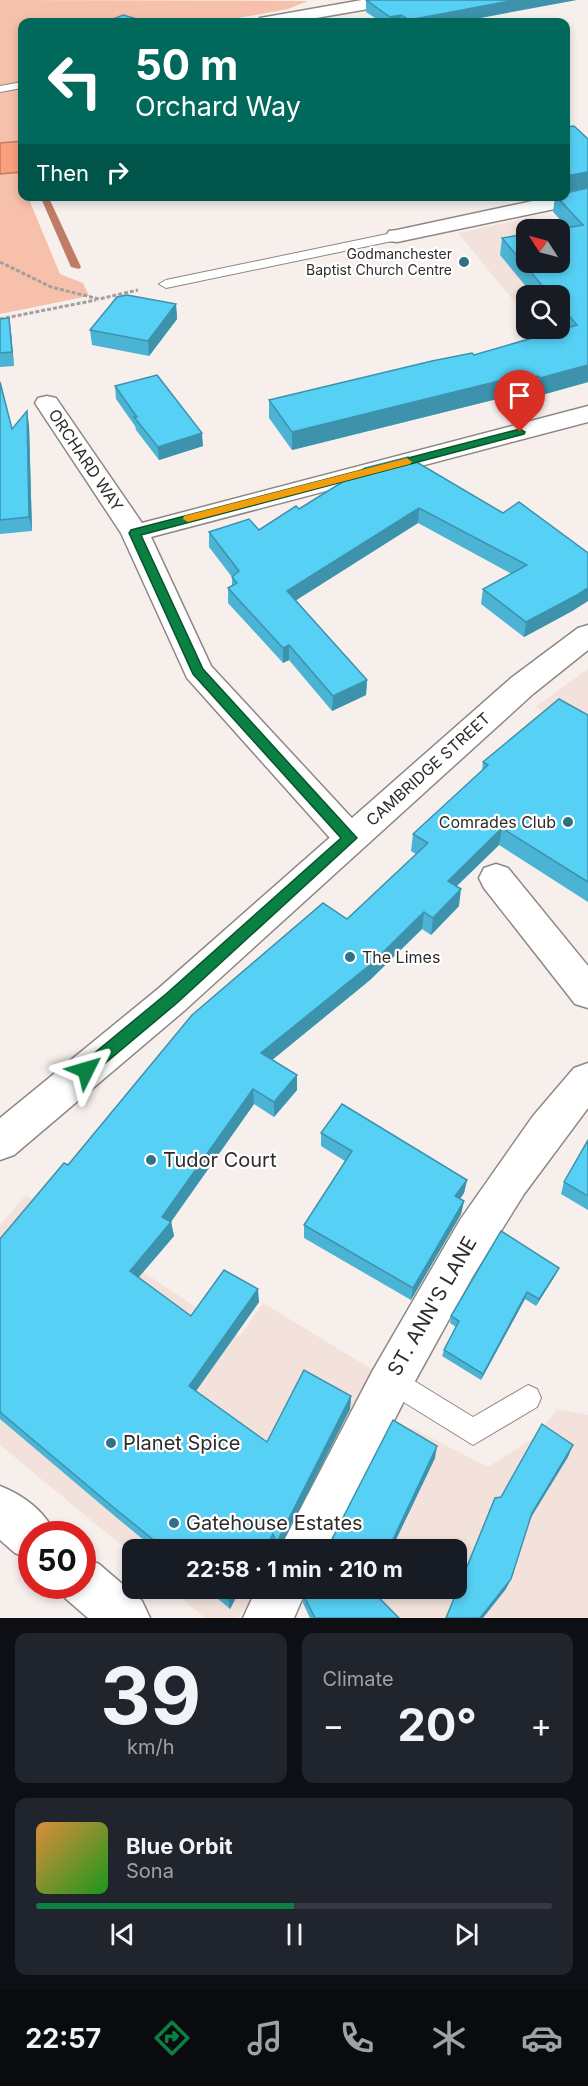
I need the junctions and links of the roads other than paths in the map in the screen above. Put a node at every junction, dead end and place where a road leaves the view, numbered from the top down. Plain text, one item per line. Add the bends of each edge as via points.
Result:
1 (391, 0) edge
2 (289, 18) edge
3 (18, 86) edge
4 (0, 89) edge
5 (588, 196) edge
6 (570, 200) edge
7 (564, 201) edge
8 (397, 236) joint
9 (166, 284) road end
10 (47, 403) dead end
11 (588, 414) edge
12 (135, 533) junction
13 (588, 635) edge
14 (350, 838) junction
15 (496, 878) dead end
16 (588, 993) edge
17 (588, 1080) edge
18 (0, 1142) edge
19 (390, 1378) junction
20 (528, 1398) dead end
21 (0, 1509) edge
22 (18, 1524) edge
23 (309, 1539) edge
24 (96, 1593) edge
25 (278, 1599) edge
26 (125, 1618) edge
27 (268, 1618) edge

1 - 2 street
3 - 4 lane
5 - 6 street
7 - 8 street
8 - 9 lane
10 - 12 street, ORCHARD WAY
11 - 12 street
12 - 14 street, ORCHARD WAY via 198,671
13 - 14 street, CAMBRIDGE STREET via 522,686
14 - 18 street, CAMBRIDGE STREET via 172,999
15 - 16 street
17 - 19 street, ST. ANN'S LANE via 555,1116 482,1220
19 - 20 lane via 473,1432
19 - 23 street, ST. ANN'S LANE
21 - 22 street
24 - 26 street
25 - 27 street

